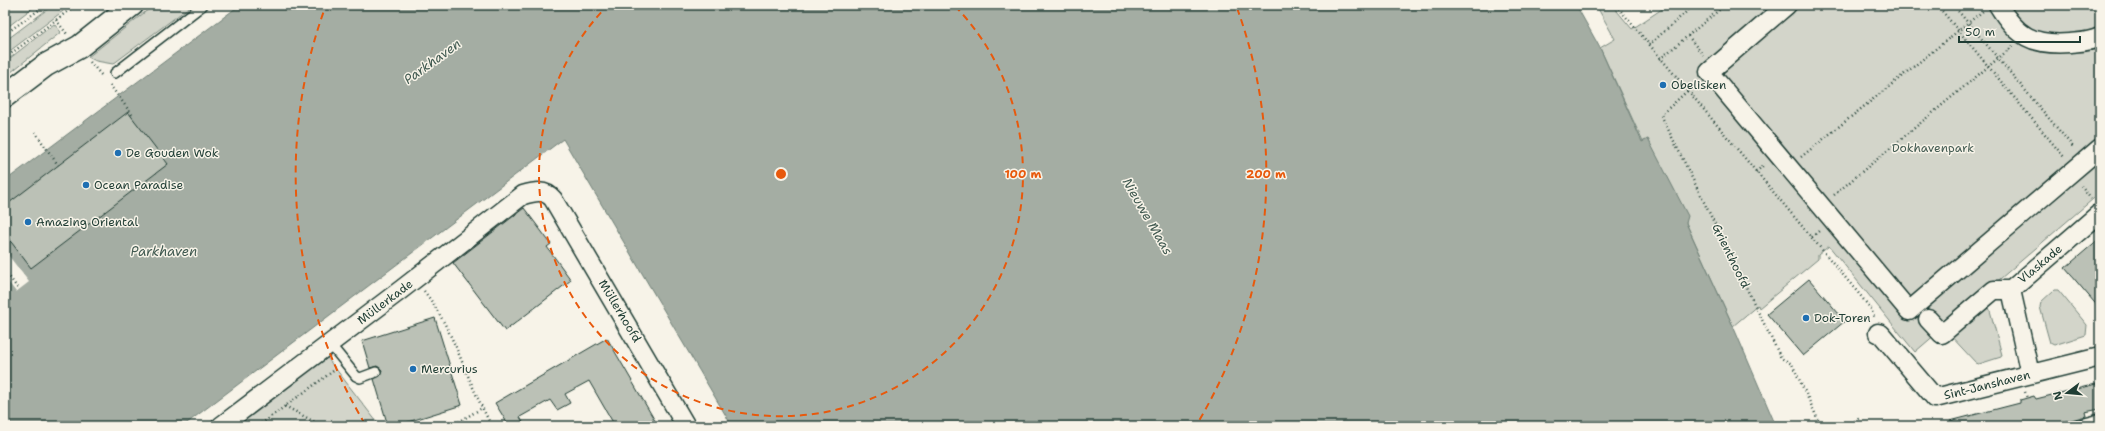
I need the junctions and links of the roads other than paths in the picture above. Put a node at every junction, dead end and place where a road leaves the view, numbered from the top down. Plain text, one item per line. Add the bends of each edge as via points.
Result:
1 (108, 5) edge
2 (132, 5) edge
3 (203, 5) edge
4 (1787, 5) edge
5 (1992, 7) edge
6 (2100, 37) edge
7 (46, 65) junction
8 (115, 73) dead end
9 (5, 96) edge
10 (2100, 148) edge
11 (552, 197) joint
12 (2100, 213) edge
13 (2010, 290) junction
14 (1928, 319) dead end
15 (1878, 333) road end
16 (2100, 343) edge
17 (330, 344) junction
18 (2100, 357) edge
19 (2078, 362) junction
20 (376, 372) dead end
21 (2030, 374) junction
22 (2100, 420) edge
23 (221, 426) edge
24 (686, 426) edge
25 (2073, 426) edge

1 - 7 street via 69,38
2 - 7 street via 79,47
3 - 8 lane
4 - 10 street via 1708,66 1909,311
5 - 6 street via 2024,37 2039,42 2085,42
7 - 9 street
11 - 17 street, Müllerkade via 537,191 522,195
11 - 24 street, Müllerhoofd
12 - 13 street, Vlaskade
13 - 14 street via 1994,290 1942,334
13 - 21 street, Vlaskade
15 - 21 street, Sint-Janshaven via 1935,398
16 - 19 street
17 - 20 lane via 358,377
17 - 23 street, Müllerkade
18 - 19 street, Sint-Janshaven
19 - 21 street, Sint-Janshaven
22 - 25 lane

